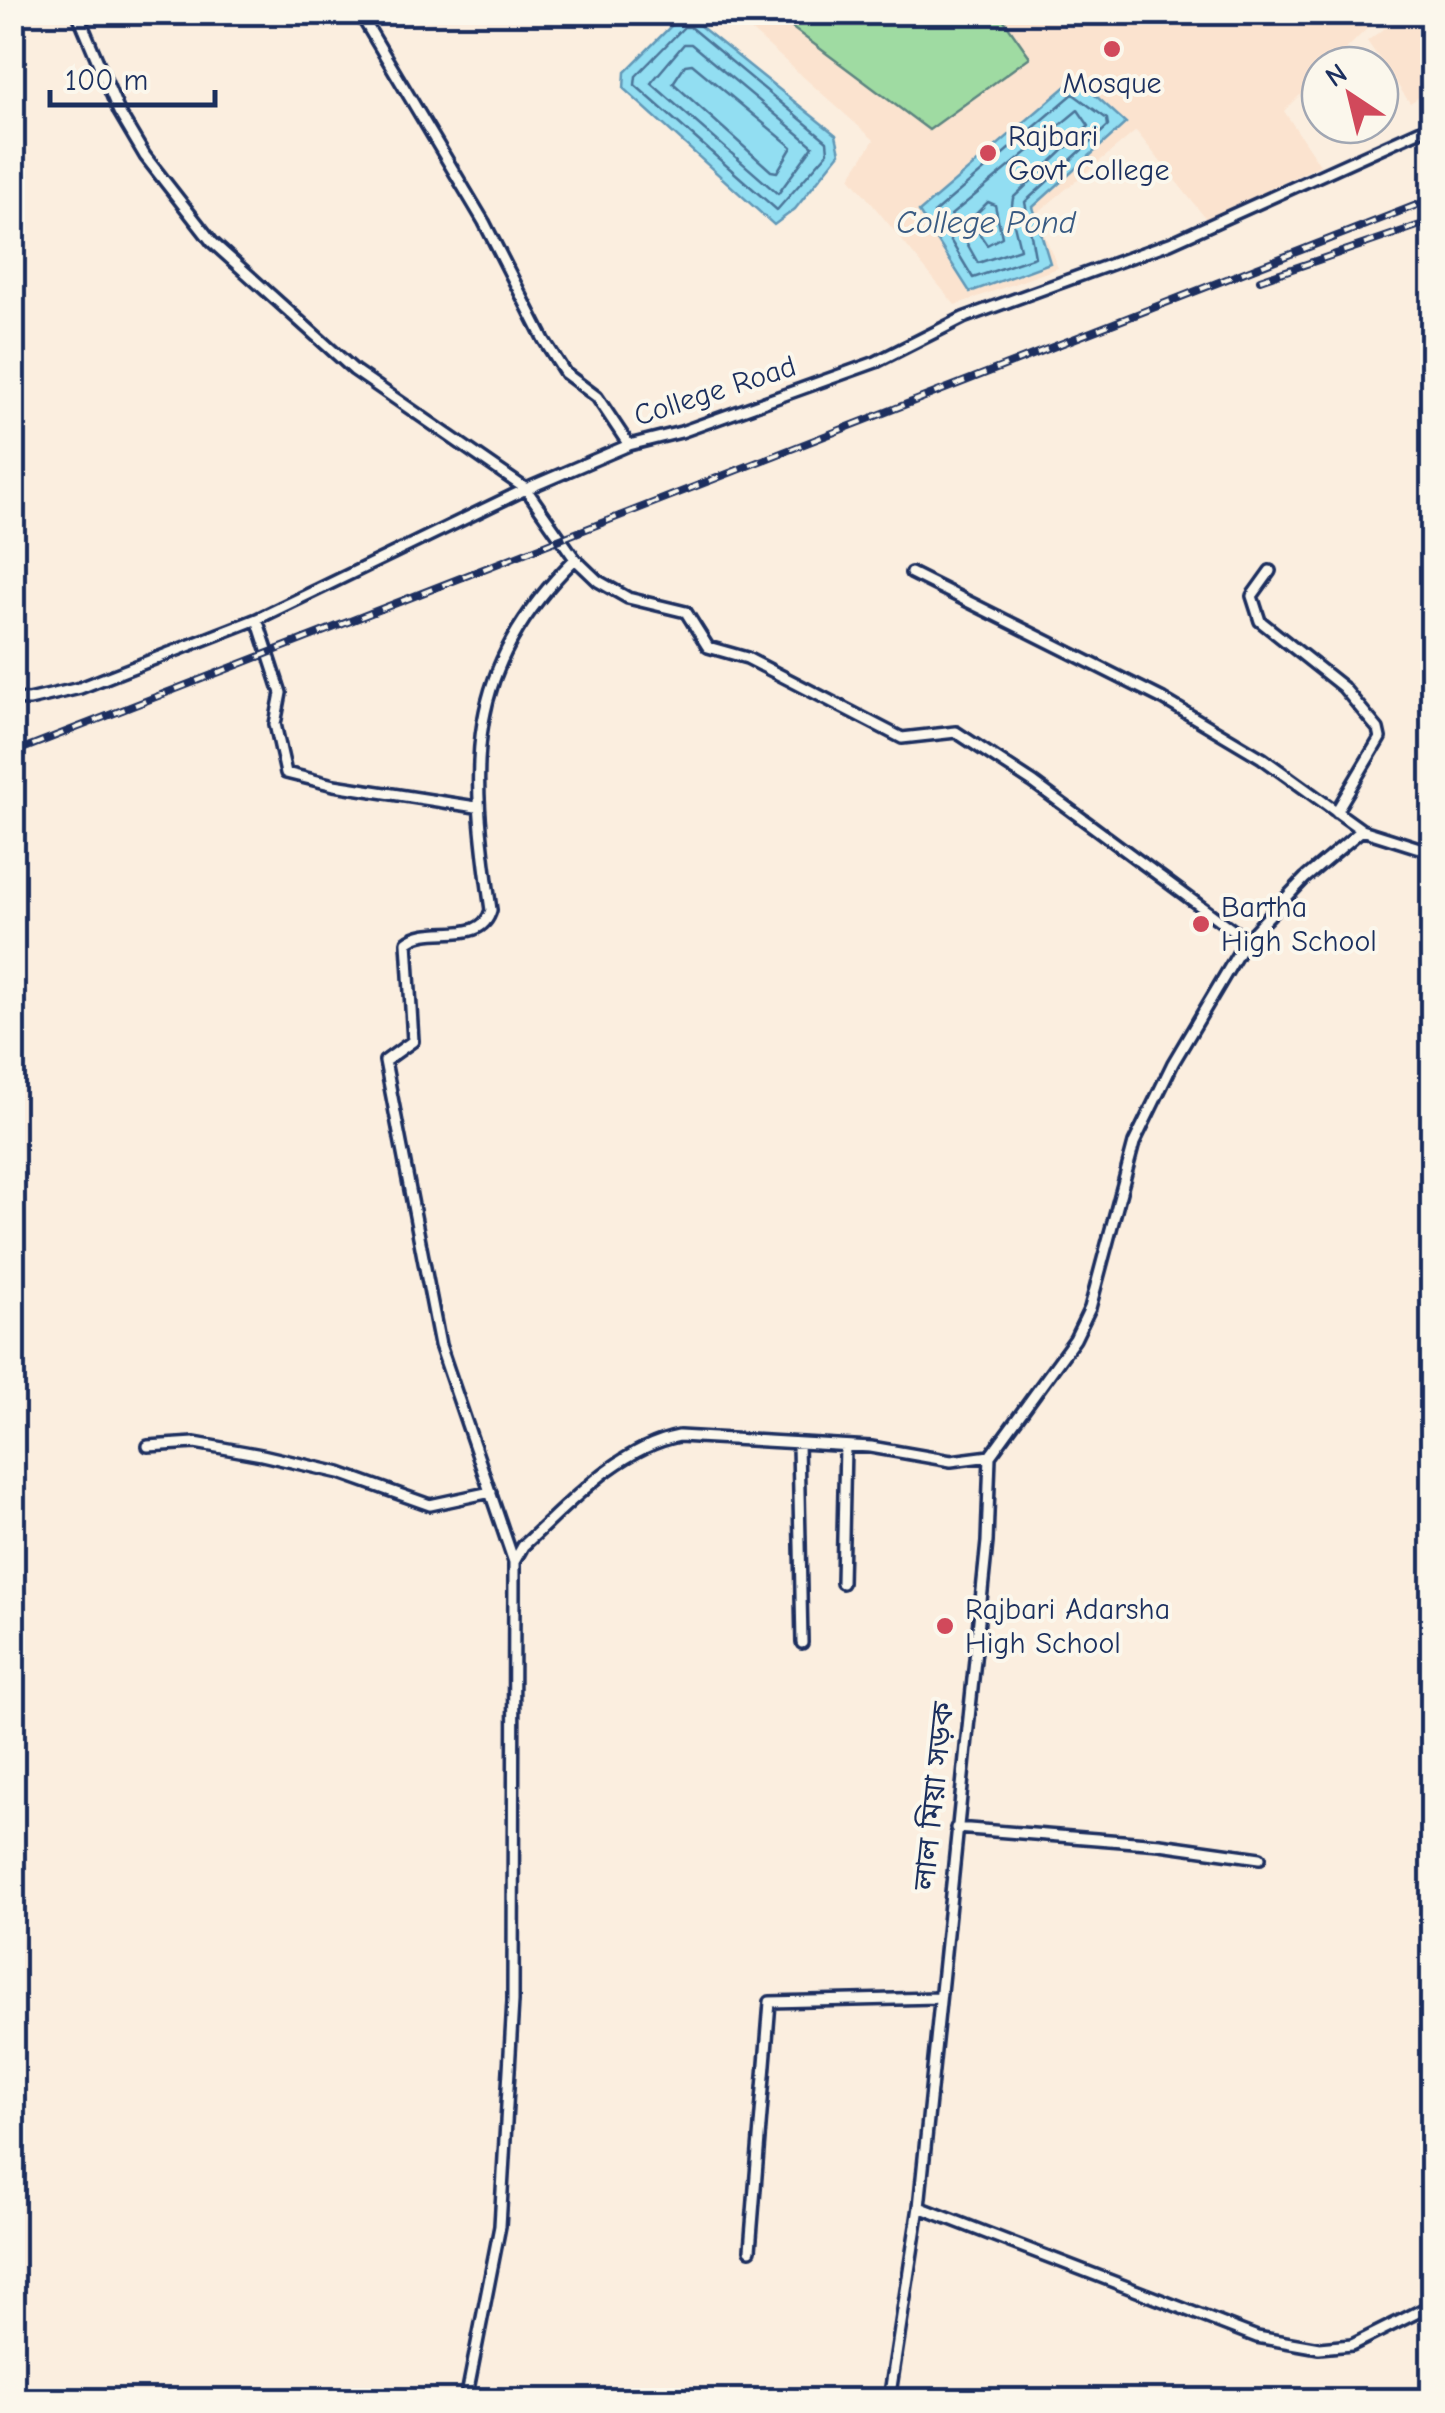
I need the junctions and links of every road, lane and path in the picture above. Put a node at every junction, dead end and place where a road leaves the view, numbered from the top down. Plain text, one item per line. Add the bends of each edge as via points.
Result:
1 (77, 12) edge
2 (359, 12) edge
3 (1432, 125) edge
4 (629, 445) junction
5 (526, 488) junction
6 (575, 559) junction
7 (1270, 571) dead end
8 (910, 573) dead end
9 (256, 619) junction
10 (12, 698) edge
11 (476, 807) junction
12 (1336, 812) junction
13 (1362, 830) junction
14 (1432, 852) edge
15 (1246, 940) junction
16 (798, 1444) junction
17 (148, 1446) dead end
18 (845, 1446) junction
19 (990, 1456) junction
20 (491, 1492) junction
21 (514, 1562) junction
22 (842, 1582) dead end
23 (802, 1643) dead end
24 (956, 1828) junction
25 (1260, 1858) dead end
26 (937, 1998) junction
27 (919, 2207) junction
28 (750, 2250) dead end
29 (1432, 2305) edge
30 (466, 2400) edge
31 (889, 2400) edge

1 - 5 street via 119,112 212,242 354,370
2 - 4 street via 484,222 544,340 566,373 597,397
3 - 4 street, College Road via 1170,243 963,318 876,362
4 - 5 street, College Road
5 - 6 street
5 - 9 street, College Road
6 - 11 street via 509,638 476,753
6 - 15 street via 628,598 686,612 708,648 746,658 902,738 956,732
7 - 12 street via 1252,596 1260,621 1344,687 1378,729 1380,738
8 - 12 street via 1163,699
9 - 10 street, College Road via 80,688
9 - 11 street via 281,693 276,724 286,773
11 - 20 street via 488,920 477,930 406,942 413,1041 390,1055 384,1071 440,1345
12 - 13 street
13 - 14 street
13 - 15 street
15 - 19 street via 1134,1143 1090,1308
16 - 18 street
16 - 21 street via 679,1436 653,1441 554,1517
16 - 23 street
17 - 20 street via 195,1443 262,1455 430,1505
18 - 19 street via 951,1461
18 - 22 street
19 - 24 street, লাল মিয়া সড়ক
20 - 21 street
21 - 30 street via 513,2001 500,2226
24 - 25 street
24 - 26 street, লাল মিয়া সড়ক
26 - 27 street, লাল মিয়া সড়ক
26 - 28 street via 770,2002
27 - 29 street via 1257,2338 1319,2348 1352,2345
27 - 31 street, লাল মিয়া সড়ক

